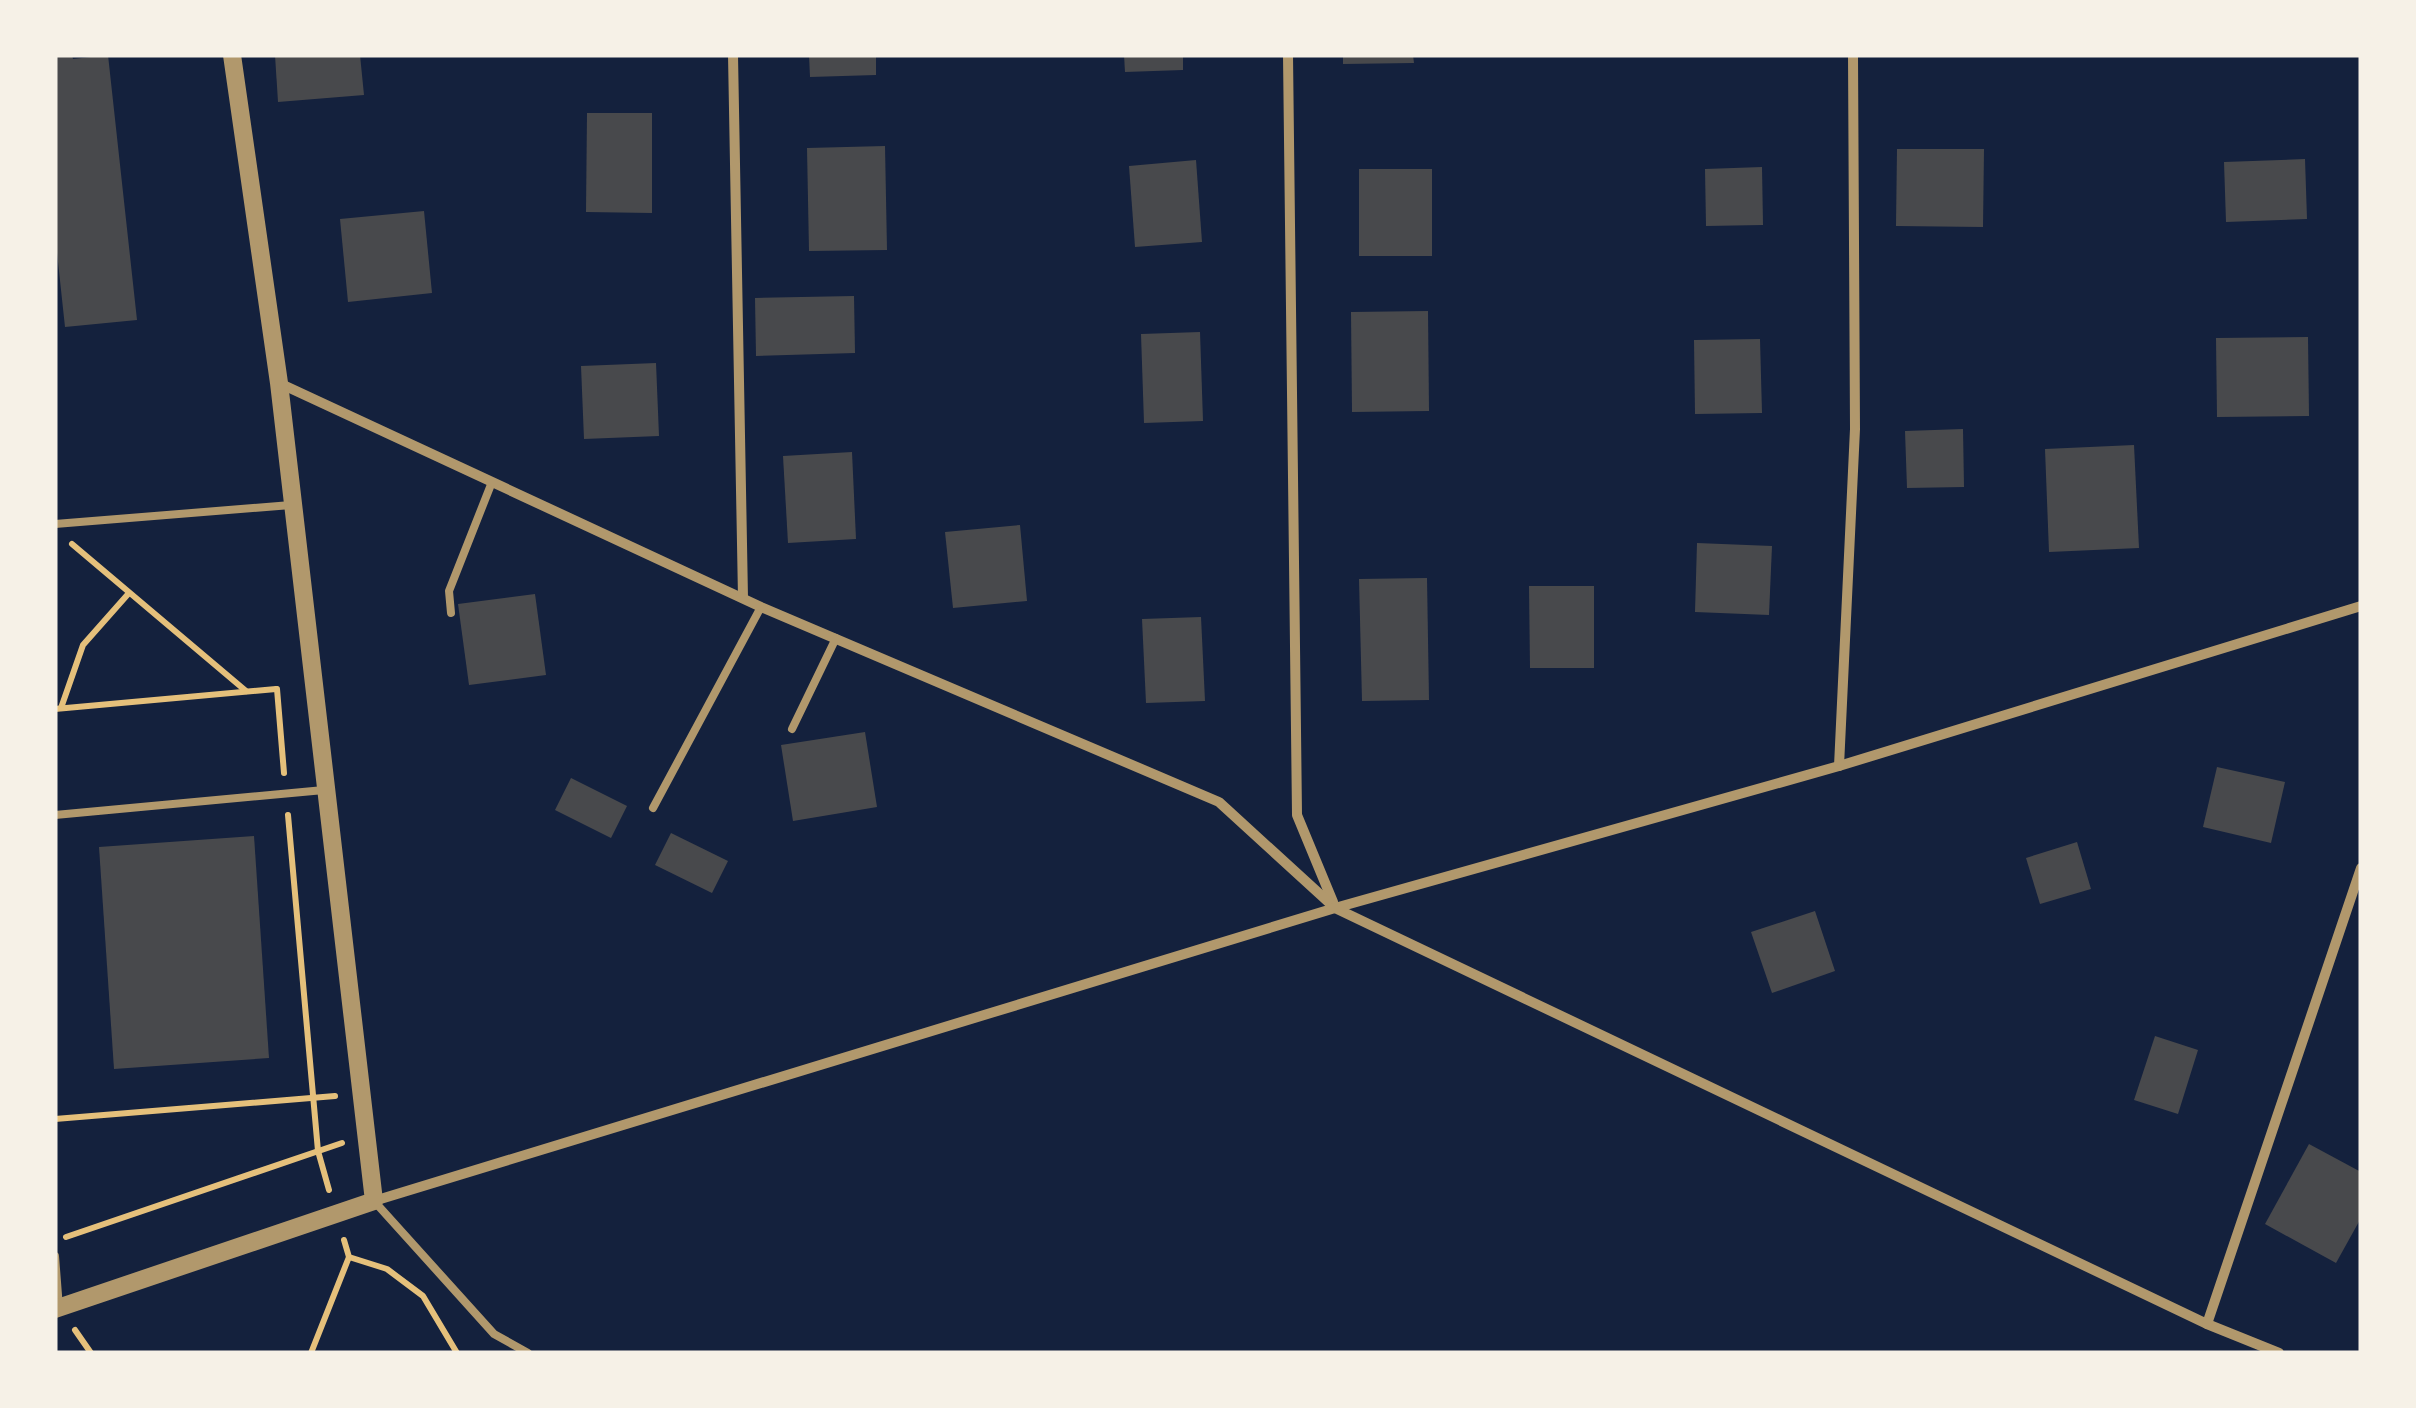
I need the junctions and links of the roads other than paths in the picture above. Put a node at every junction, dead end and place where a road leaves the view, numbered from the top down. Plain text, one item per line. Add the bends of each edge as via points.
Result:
1 (232, 55) edge
2 (733, 55) edge
3 (1288, 55) edge
4 (1853, 55) edge
5 (278, 384) junction
6 (492, 482) junction
7 (291, 505) junction
8 (55, 524) edge
9 (743, 598) junction
10 (2361, 606) edge
11 (761, 607) junction
12 (451, 613) dead end
13 (836, 638) junction
14 (792, 729) dead end
15 (1839, 766) junction
16 (325, 790) junction
17 (653, 808) dead end
18 (55, 815) edge
19 (2361, 868) edge
20 (1335, 908) junction
21 (374, 1201) junction
22 (55, 1256) edge
23 (57, 1309) edge
24 (2207, 1324) junction
25 (528, 1353) edge
26 (2280, 1353) edge

1 - 5 street
2 - 9 street
3 - 20 street via 1297,814
4 - 15 street via 1856,429
5 - 6 street
5 - 7 street
6 - 9 street
6 - 12 lane via 449,592
7 - 8 lane
7 - 16 street
9 - 11 street
10 - 15 street
11 - 13 street
11 - 17 lane
13 - 14 lane
13 - 20 street via 1218,802
15 - 20 street
16 - 18 lane
16 - 21 street
19 - 24 street
20 - 21 street
20 - 24 street
21 - 23 street
21 - 25 lane via 494,1334
22 - 23 lane
24 - 26 street

